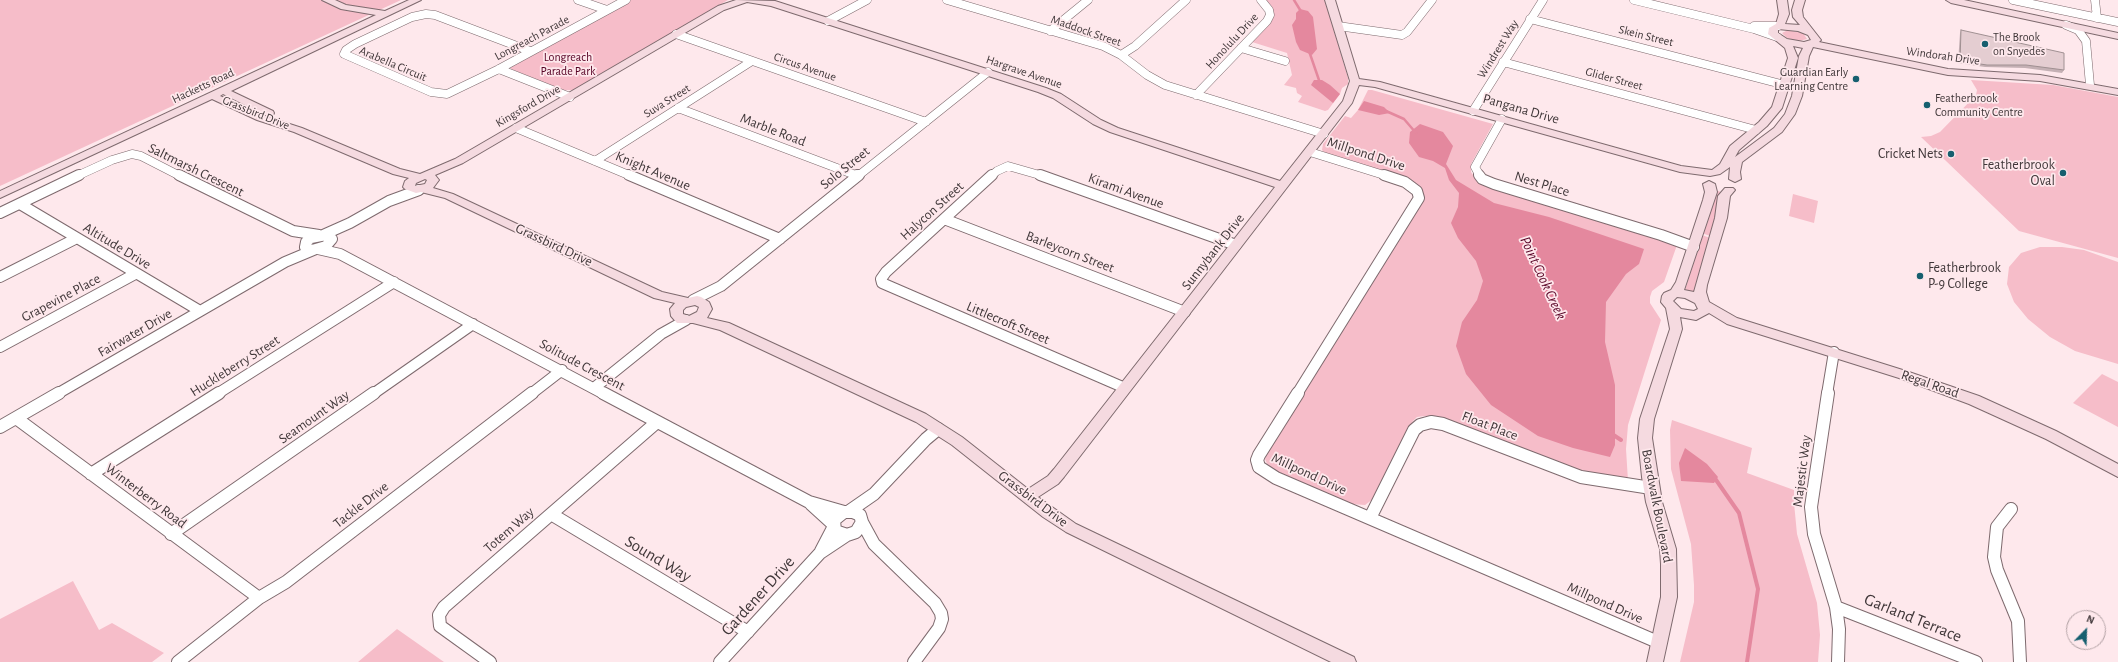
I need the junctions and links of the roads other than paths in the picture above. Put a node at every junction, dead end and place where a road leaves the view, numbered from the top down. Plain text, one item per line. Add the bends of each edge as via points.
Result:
1 (327, 0) edge
2 (416, 0) edge
3 (578, 0) edge
4 (626, 0) edge
5 (731, 0) edge
6 (742, 0) edge
7 (747, 0) edge
8 (868, 0) edge
9 (947, 0) edge
10 (978, 0) edge
11 (1088, 0) edge
12 (1186, 0) edge
13 (1261, 0) edge
14 (1330, 0) edge
15 (1432, 0) edge
16 (1543, 0) edge
17 (1634, 0) edge
18 (1782, 0) edge
19 (1800, 0) edge
20 (1951, 0) edge
21 (1981, 0) edge
22 (2013, 0) edge
23 (2095, 0) edge
24 (769, 1) edge
25 (969, 6) junction
26 (344, 7) junction
27 (721, 8) junction
28 (607, 10) junction
29 (385, 14) junction
30 (2097, 18) junction
31 (1530, 19) junction
32 (828, 21) junction
33 (2068, 22) junction
34 (2118, 22) edge
35 (1734, 24) junction
36 (361, 25) junction
37 (1338, 26) junction
38 (1779, 26) junction
39 (2118, 29) edge
40 (2094, 30) junction
41 (1050, 31) junction
42 (676, 34) junction
43 (2118, 36) edge
44 (1778, 38) junction
45 (1811, 39) junction
46 (2086, 41) junction
47 (1241, 48) junction
48 (530, 52) junction
49 (1121, 54) junction
50 (752, 61) junction
51 (1286, 61) dead end
52 (1503, 62) junction
53 (499, 68) junction
54 (988, 72) junction
55 (1355, 81) junction
56 (1786, 84) junction
57 (2090, 85) junction
58 (224, 91) junction
59 (2118, 92) edge
60 (447, 94) joint
61 (1196, 95) junction
62 (214, 96) junction
63 (570, 97) junction
64 (678, 108) junction
65 (1473, 111) junction
66 (1502, 119) junction
67 (926, 122) junction
68 (516, 128) junction
69 (298, 130) junction
70 (1754, 131) junction
71 (1324, 134) junction
72 (1310, 152) junction
73 (595, 161) junction
74 (1006, 167) joint
75 (397, 172) junction
76 (858, 176) junction
77 (1711, 178) junction
78 (428, 179) junction
79 (1735, 179) junction
80 (1283, 186) junction
81 (415, 187) junction
82 (1729, 190) junction
83 (0, 195) edge
84 (449, 196) junction
85 (20, 204) junction
86 (0, 213) edge
87 (944, 219) junction
88 (293, 231) junction
89 (326, 237) junction
90 (77, 238) junction
91 (780, 239) junction
92 (306, 243) junction
93 (1236, 245) junction
94 (1694, 245) junction
95 (317, 249) junction
96 (340, 254) junction
97 (285, 262) junction
98 (135, 274) junction
99 (0, 277) edge
100 (881, 281) joint
101 (394, 282) junction
102 (721, 286) junction
103 (1676, 293) junction
104 (658, 295) junction
105 (689, 301) junction
106 (706, 307) junction
107 (1672, 309) junction
108 (1700, 310) junction
109 (200, 311) junction
110 (1185, 312) junction
111 (683, 317) junction
112 (473, 324) junction
113 (724, 326) junction
114 (1676, 328) junction
115 (0, 347) edge
116 (1834, 352) junction
117 (562, 370) junction
118 (594, 388) junction
119 (1125, 388) junction
120 (16, 418) junction
121 (657, 422) junction
122 (0, 427) edge
123 (938, 429) junction
124 (2118, 471) edge
125 (91, 474) junction
126 (1651, 488) junction
127 (874, 494) junction
128 (1028, 496) junction
129 (810, 502) junction
130 (2011, 509) dead end
131 (846, 512) junction
132 (551, 514) junction
133 (1370, 518) junction
134 (862, 520) junction
135 (833, 526) junction
136 (171, 534) junction
137 (849, 534) junction
138 (874, 544) junction
139 (820, 553) junction
140 (259, 598) junction
141 (1836, 607) junction
142 (748, 632) junction
143 (1660, 644) junction
144 (178, 662) edge
145 (490, 662) edge
146 (720, 662) edge
147 (914, 662) edge
148 (1348, 662) edge
149 (1655, 662) edge
150 (1838, 662) edge
151 (1976, 662) edge
152 (2020, 662) edge

1 - 26 street
2 - 29 street, Hacketts Road
3 - 28 street
4 - 28 street, Longreach Parade
5 - 27 street, Kingsford Drive
6 - 7 street, Hargrave Avenue
7 - 24 street, Hargrave Avenue
7 - 27 street, Kingsford Drive
8 - 32 street
9 - 25 street, Maddock Street
10 - 25 street
11 - 41 street
12 - 49 street via 1131,49
13 - 47 street, Honolulu Drive via 1268,7 1269,18
14 - 37 street
15 - 37 street via 1402,35
16 - 31 street, Windrest Way
17 - 35 street
18 - 38 street via 1784,14
19 - 45 street via 1798,17
20 - 33 street
21 - 33 street
22 - 30 street
23 - 30 street
24 - 32 street, Hargrave Avenue
25 - 41 street, Maddock Street
26 - 29 street
26 - 36 street via 361,18
27 - 42 street, Kingsford Drive
28 - 48 street, Longreach Parade
29 - 36 street, Hacketts Road
30 - 34 street
31 - 52 street, Windrest Way
31 - 56 street, Skein Street
32 - 54 street, Hargrave Avenue
33 - 39 street
33 - 40 street
33 - 46 street
35 - 38 street
35 - 44 street
36 - 58 street, Hacketts Road
37 - 55 street
38 - 44 street via 1773,31
38 - 45 street via 1793,26
40 - 43 street
40 - 46 street
41 - 49 street, Maddock Street via 1103,46
42 - 50 street, Circus Avenue
42 - 63 street, Kingsford Drive
44 - 45 street via 1797,45
44 - 56 street via 1793,54
45 - 57 street, Windorah Drive via 1948,72 2040,78
45 - 79 street via 1804,56 1797,96 1790,114 1778,130 1737,161
46 - 57 street
47 - 51 street
47 - 61 street, Honolulu Drive
48 - 53 street, Longreach Parade
48 - 60 street, Arabella Circuit via 435,15 426,14 398,24 351,46 344,52 349,58 432,92
49 - 61 street, Maddock Street via 1152,79
50 - 64 street, Suva Street
50 - 67 street, Circus Avenue
52 - 65 street, Windrest Way
52 - 70 street, Glider Street
53 - 60 street, Longreach Parade
53 - 63 street
54 - 67 street, Solo Street
54 - 80 street, Hargrave Avenue via 1057,96 1114,130
55 - 65 street, Pangana Drive via 1376,84
55 - 71 street, Sunnybank Drive via 1348,101
56 - 70 street via 1776,108
57 - 59 street, Windorah Drive
58 - 62 street, Hacketts Road
58 - 69 street, Grassbird Drive
61 - 71 street, Maddock Street
62 - 69 street, Grassbird Drive via 262,118
62 - 83 street, Hacketts Road
63 - 68 street, Kingsford Drive
64 - 73 street, Suva Street
64 - 76 street, Marble Road
65 - 66 street, Pangana Drive
66 - 77 street, Pangana Drive
66 - 94 street, Nest Place via 1474,167 1482,179
67 - 76 street, Solo Street
68 - 73 street, Knight Avenue
68 - 78 street, Kingsford Drive
69 - 75 street, Grassbird Drive
70 - 77 street via 1734,148 1725,166
71 - 72 street, Sunnybank Drive
72 - 80 street, Sunnybank Drive
72 - 133 street, Millpond Drive via 1405,182 1417,191 1419,198 1257,460 1259,467 1269,475
73 - 91 street, Knight Avenue
74 - 87 street, Halycon Street
74 - 93 street, Kirami Avenue via 1022,169
75 - 78 street, Grassbird Drive
75 - 81 street, Grassbird Drive
76 - 91 street, Solo Street
77 - 79 street via 1727,174
77 - 82 street via 1718,189
77 - 94 street via 1709,200
78 - 81 street, Kingsford Drive
78 - 84 street, Grassbird Drive
79 - 82 street via 1738,187
80 - 93 street, Sunnybank Drive
81 - 84 street, Grassbird Drive
81 - 89 street
82 - 108 street via 1724,196 1721,218 1701,285
84 - 104 street, Grassbird Drive
85 - 86 street, Saltmarsh Crescent
85 - 88 street, Saltmarsh Crescent via 112,160 134,154
85 - 90 street, Altitude Drive
87 - 100 street, Halycon Street via 886,272
87 - 110 street, Barleycorn Street
88 - 89 street
88 - 92 street
89 - 92 street, Fairwater Drive
89 - 95 street, Fairwater Drive via 326,246
89 - 96 street, Solitude Crescent
90 - 98 street, Altitude Drive
90 - 99 street
91 - 102 street, Solo Street
92 - 95 street, Solitude Crescent via 306,248
92 - 97 street, Fairwater Drive
93 - 110 street, Sunnybank Drive
94 - 103 street
95 - 96 street, Solitude Crescent
95 - 97 street, Fairwater Drive
96 - 101 street, Solitude Crescent
97 - 109 street, Fairwater Drive
98 - 109 street, Altitude Drive
98 - 115 street, Grapevine Place
100 - 119 street, Littlecroft Street via 884,286
101 - 112 street, Solitude Crescent
101 - 125 street, Huckleberry Street
102 - 105 street, Solo Street
102 - 106 street, Solo Street
103 - 107 street, Boardwalk Boulevard via 1667,298
103 - 108 street via 1688,294
104 - 105 street, Grassbird Drive
104 - 111 street, Grassbird Drive
105 - 106 street, Grassbird Drive via 700,301
105 - 111 street via 678,306
106 - 111 street via 702,315
106 - 113 street, Grassbird Drive
107 - 108 street, Regal Road via 1683,315
107 - 114 street, Boardwalk Boulevard
108 - 114 street
108 - 116 street, Regal Road
109 - 120 street, Fairwater Drive
110 - 119 street, Sunnybank Drive
111 - 113 street, Grassbird Drive
111 - 118 street
112 - 117 street, Solitude Crescent
112 - 136 street, Seamount Way
113 - 123 street, Grassbird Drive via 921,418
114 - 126 street, Boardwalk Boulevard via 1647,419 1645,438
116 - 124 street, Regal Road via 1928,383 2000,411
116 - 141 street, Majestic Way via 1811,507 1814,534
117 - 118 street, Solitude Crescent
117 - 140 street, Tackle Drive via 286,582
118 - 121 street, Solitude Crescent
119 - 128 street, Sunnybank Drive via 1056,476
120 - 122 street, Fairwater Drive
120 - 125 street, Winterberry Road
121 - 129 street, Solitude Crescent
121 - 132 street, Totem Way
123 - 127 street
123 - 128 street, Grassbird Drive
125 - 136 street, Winterberry Road
126 - 133 street, Float Place via 1580,477 1443,424 1431,422 1414,430
126 - 143 street, Boardwalk Boulevard via 1668,549 1669,564 1669,597
127 - 131 street
127 - 134 street
128 - 148 street, Grassbird Drive via 1072,528
129 - 131 street, Solitude Crescent
129 - 135 street, Solitude Crescent
130 - 152 street via 1996,527 1994,557 2018,621
131 - 134 street via 857,513
131 - 135 street via 836,517
132 - 142 street, Sound Way
132 - 145 street, Totem Way via 448,602 439,615 440,626 446,632
133 - 143 street, Millpond Drive
134 - 137 street via 859,529
134 - 138 street
135 - 137 street via 838,533
135 - 139 street, Gardener Drive
136 - 140 street, Winterberry Road
137 - 138 street
137 - 139 street, Gardener Drive
138 - 147 street via 935,603 941,614 939,628
139 - 142 street, Gardener Drive
140 - 144 street, Tackle Drive
141 - 150 street, Majestic Way via 1839,628
141 - 151 street, Garland Terrace
142 - 146 street, Gardener Drive
143 - 149 street, Boardwalk Boulevard

